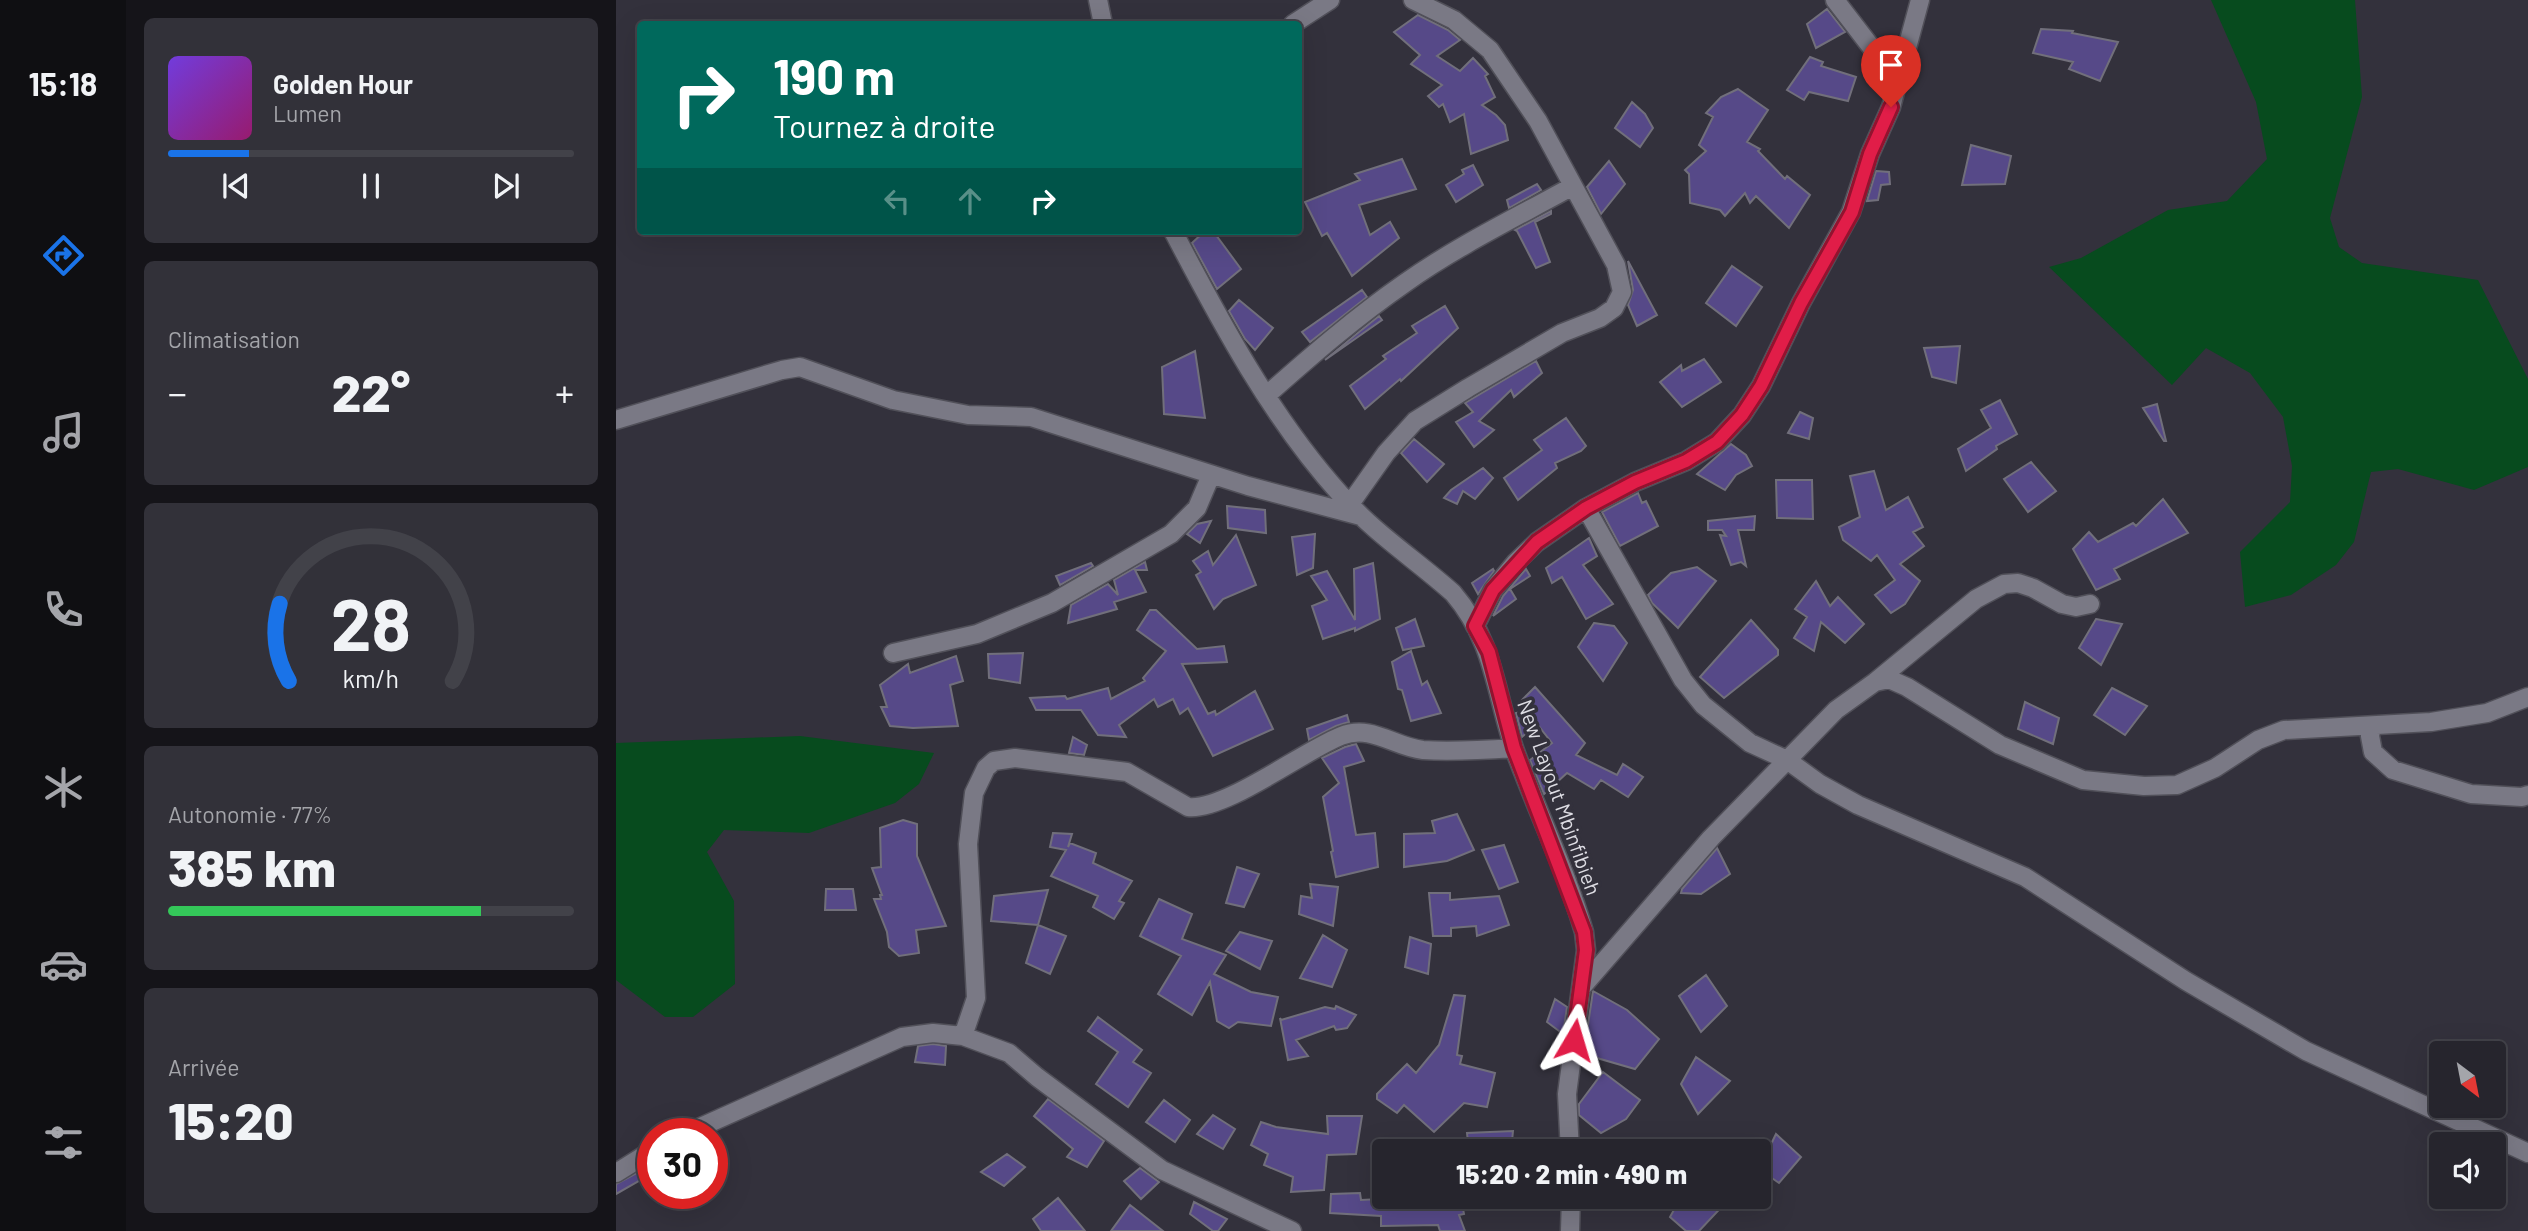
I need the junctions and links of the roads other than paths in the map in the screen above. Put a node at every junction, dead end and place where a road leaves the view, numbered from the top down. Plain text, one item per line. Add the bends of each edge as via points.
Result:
1 (1098, 0) edge
2 (1330, 0) edge
3 (1413, 0) edge
4 (1835, 0) edge
5 (1920, 0) edge
6 (1102, 21) edge
7 (1298, 21) edge
8 (1898, 82) junction
9 (1573, 186) junction
10 (1175, 235) edge
11 (1267, 395) junction
12 (616, 420) edge
13 (1211, 475) junction
14 (1350, 504) junction
15 (1586, 508) junction
16 (1364, 517) junction
17 (2090, 604) dead end
18 (1475, 626) junction
19 (893, 653) dead end
20 (1875, 682) junction
21 (2528, 697) edge
22 (2372, 726) junction
23 (1514, 748) junction
24 (1787, 760) junction
25 (2528, 794) edge
26 (1581, 988) junction
27 (963, 1036) junction
28 (721, 1118) edge
29 (1569, 1139) edge
30 (2528, 1153) edge
31 (637, 1160) edge
32 (616, 1173) edge
33 (1571, 1209) edge
34 (1292, 1231) edge
35 (1570, 1231) edge

1 - 6 street
2 - 7 street
3 - 9 street via 1454,20 1490,51 1538,121
4 - 8 street
5 - 8 street
8 - 15 street via 1852,212 1742,415 1717,442 1686,461
9 - 11 street via 1407,281 1341,330
9 - 14 street via 1616,265 1622,292 1614,308 1562,333 1415,421
10 - 11 street, New Layout Mbinfibieh
11 - 14 street, New Layout Mbinfibieh via 1301,446
12 - 13 street via 800,367 893,400 968,415 1031,417
13 - 16 street
13 - 19 street via 1197,508 1171,534 1052,603 977,634
14 - 16 street, New Layout Mbinfibieh
15 - 18 street via 1516,562 1493,590
15 - 24 street via 1683,680 1703,705 1750,743
16 - 18 street, New Layout Mbinfibieh via 1453,593
17 - 20 street via 2062,604 2033,588 2004,584 1976,599
18 - 23 street, New Layout Mbinfibieh via 1489,652
20 - 22 street via 1889,679 2000,745 2083,780 2144,786 2177,785 2284,730
20 - 24 street via 1836,710
21 - 22 street via 2487,713
22 - 25 street via 2374,752 2393,770 2471,794
23 - 26 street, New Layout Mbinfibieh via 1584,932
23 - 27 street via 1419,750 1364,731 1342,736 1196,808 1127,772 1015,758 995,761 976,786 968,844 976,998
24 - 26 street via 1711,838
24 - 30 street via 1857,805 2025,877 2186,981 2306,1051
26 - 29 street, New Layout Mbinfibieh via 1567,1094
27 - 28 street via 902,1037
27 - 34 street via 1009,1053 1162,1170
31 - 32 street
33 - 35 street

